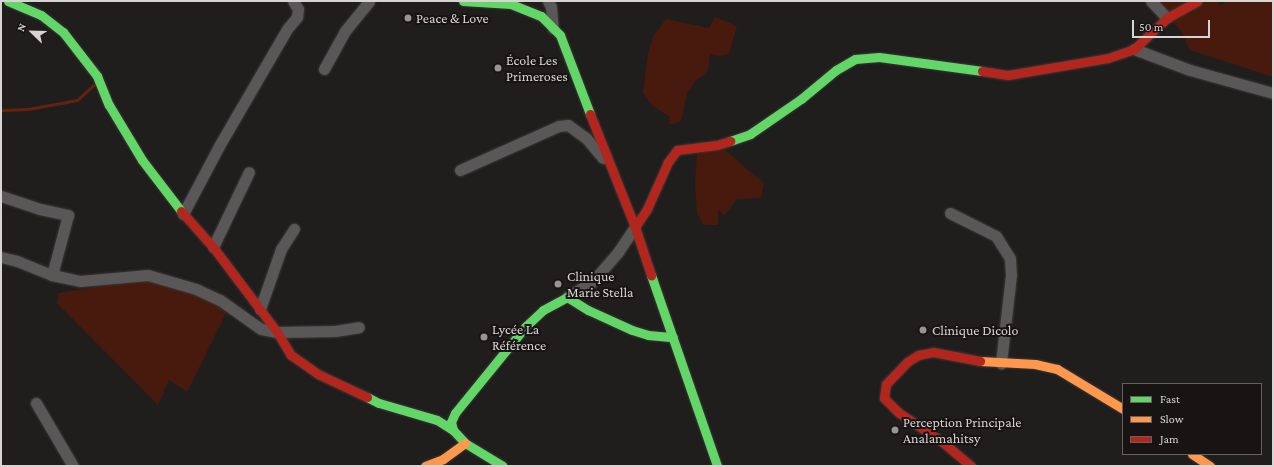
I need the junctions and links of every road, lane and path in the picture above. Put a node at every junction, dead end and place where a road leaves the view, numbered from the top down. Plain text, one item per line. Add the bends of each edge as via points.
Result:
1 (8, 1) edge
2 (293, 1) edge
3 (369, 1) edge
4 (464, 1) edge
5 (548, 1) edge
6 (1150, 1) edge
7 (1198, 1) edge
8 (1167, 18) junction
9 (554, 28) junction
10 (1134, 48) junction
11 (324, 69) dead end
12 (1273, 93) edge
13 (608, 163) junction
14 (460, 170) dead end
15 (249, 172) dead end
16 (1, 196) edge
17 (950, 213) dead end
18 (183, 214) junction
19 (635, 227) junction
20 (294, 229) dead end
21 (213, 247) junction
22 (1, 257) edge
23 (52, 274) junction
24 (567, 297) junction
25 (260, 310) junction
26 (359, 327) dead end
27 (276, 332) junction
28 (673, 337) junction
29 (1002, 363) junction
30 (36, 403) dead end
31 (1122, 408) edge
32 (453, 430) junction
33 (465, 443) junction
34 (1194, 455) edge
35 (73, 466) edge
36 (425, 466) edge
37 (503, 466) edge
38 (717, 466) edge
39 (971, 466) edge
40 (1210, 466) edge

1 - 18 main road via 41,15 63,32 97,76 109,105 134,149
2 - 18 street via 298,9 297,17 219,146
3 - 11 street via 345,31
4 - 9 main road via 511,4 541,16
5 - 9 street
6 - 8 street
7 - 8 main road
8 - 10 main road
9 - 13 main road via 564,44
10 - 12 street via 1190,70
10 - 19 main road via 1108,58 1008,74 879,57 855,59 836,70 801,99 750,134 717,145 677,150 668,162 647,209
13 - 14 street via 586,138 568,125 559,126
13 - 19 main road
15 - 21 street
16 - 23 street via 68,215
17 - 29 street via 996,236 1010,258 1011,275
18 - 21 main road
19 - 24 street via 618,252 592,282
19 - 28 main road
20 - 25 street via 281,249
21 - 25 main road
22 - 23 street
23 - 27 street via 80,281 148,275 196,289 220,300 261,329
24 - 28 main road via 588,310 632,330 648,335
24 - 32 main road via 542,310 526,326 455,413 451,422
25 - 27 main road
26 - 27 street via 335,331
27 - 32 main road via 291,355 320,376 379,403 437,420
28 - 38 main road
29 - 31 main road via 1035,364 1057,369
29 - 39 main road via 933,352 918,355 907,362 886,384 884,398 890,404
30 - 35 street
32 - 33 main road
33 - 36 main road via 443,459
33 - 37 main road
34 - 40 main road

